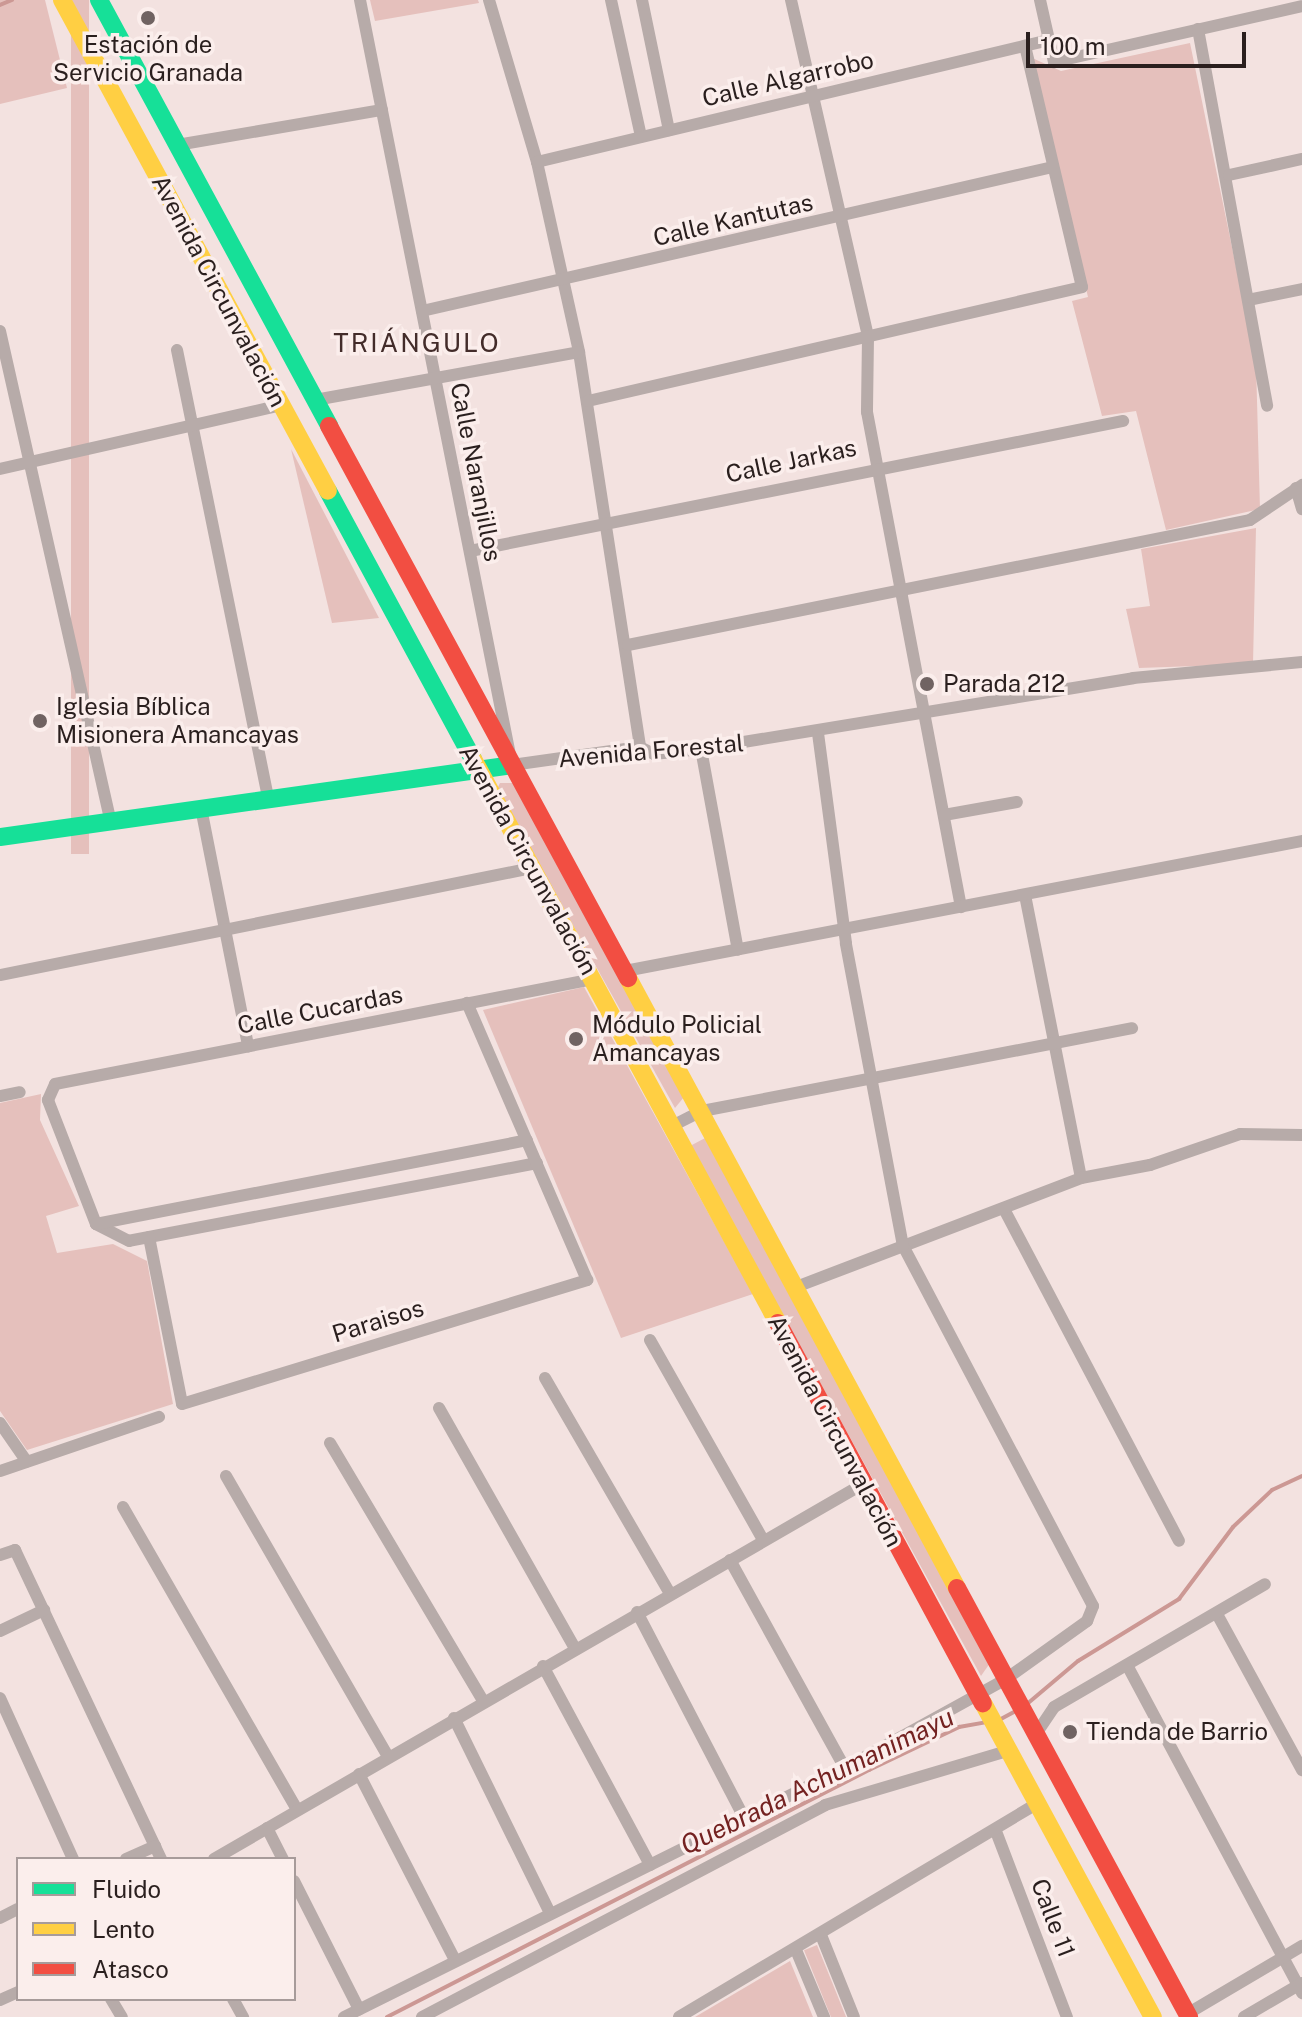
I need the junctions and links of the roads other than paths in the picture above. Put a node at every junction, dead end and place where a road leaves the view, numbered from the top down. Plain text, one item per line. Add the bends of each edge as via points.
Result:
1 (62, 0) edge
2 (360, 0) edge
3 (489, 0) edge
4 (611, 0) edge
5 (642, 0) edge
6 (791, 0) edge
7 (1040, 0) edge
8 (104, 2) edge
9 (1302, 6) edge
10 (1198, 29) junction
11 (1049, 40) junction
12 (1025, 46) junction
13 (814, 96) junction
14 (382, 110) junction
15 (669, 130) junction
16 (641, 137) junction
17 (177, 145) junction
18 (1302, 159) edge
19 (537, 162) junction
20 (1053, 167) junction
21 (1229, 175) junction
22 (841, 218) junction
23 (564, 283) junction
24 (1302, 289) edge
25 (1253, 299) junction
26 (422, 311) junction
27 (0, 331) edge
28 (868, 337) junction
29 (177, 350) dead end
30 (579, 352) junction
31 (436, 380) junction
32 (315, 400) junction
33 (588, 401) junction
34 (281, 405) junction
35 (1267, 406) dead end
36 (1123, 421) dead end
37 (193, 426) junction
38 (30, 463) junction
39 (877, 466) junction
40 (0, 469) edge
41 (1299, 486) edge
42 (1302, 509) edge
43 (608, 521) junction
44 (470, 551) junction
45 (903, 588) junction
46 (628, 645) junction
47 (1302, 662) edge
48 (928, 712) junction
49 (818, 733) junction
50 (640, 747) junction
51 (701, 749) junction
52 (512, 765) junction
53 (477, 769) junction
54 (268, 798) junction
55 (1017, 802) dead end
56 (201, 808) junction
57 (944, 815) junction
58 (111, 823) junction
59 (0, 837) edge
60 (1302, 841) edge
61 (532, 868) junction
62 (1025, 895) junction
63 (961, 907) junction
64 (847, 927) junction
65 (227, 933) junction
66 (738, 950) junction
67 (625, 971) junction
68 (0, 975) edge
69 (593, 979) junction
70 (467, 1003) junction
71 (1132, 1028) dead end
72 (1050, 1044) junction
73 (248, 1046) junction
74 (870, 1082) junction
75 (20, 1092) dead end
76 (0, 1096) edge
77 (702, 1111) junction
78 (672, 1126) junction
79 (1302, 1135) edge
80 (527, 1140) junction
81 (537, 1163) junction
82 (1081, 1178) junction
83 (1004, 1209) junction
84 (96, 1224) junction
85 (149, 1237) junction
86 (903, 1246) junction
87 (796, 1287) junction
88 (650, 1340) dead end
89 (545, 1378) dead end
90 (439, 1408) dead end
91 (159, 1417) dead end
92 (0, 1423) edge
93 (330, 1443) dead end
94 (27, 1462) junction
95 (0, 1471) edge
96 (226, 1476) dead end
97 (863, 1484) junction
98 (123, 1507) dead end
99 (763, 1540) junction
100 (1179, 1541) dead end
101 (0, 1555) edge
102 (730, 1560) junction
103 (1265, 1584) dead end
104 (670, 1594) junction
105 (44, 1610) junction
106 (637, 1612) junction
107 (1217, 1614) junction
108 (0, 1631) edge
109 (574, 1647) junction
110 (1127, 1665) junction
111 (543, 1666) junction
112 (1006, 1679) junction
113 (976, 1695) junction
114 (0, 1698) edge
115 (483, 1701) junction
116 (454, 1718) junction
117 (1034, 1729) junction
118 (1004, 1746) junction
119 (388, 1757) junction
120 (845, 1768) junction
121 (1302, 1770) edge
122 (359, 1774) junction
123 (1036, 1804) junction
124 (297, 1810) junction
125 (743, 1816) junction
126 (267, 1828) junction
127 (997, 1834) junction
128 (155, 1846) junction
129 (72, 1857) edge
130 (130, 1857) edge
131 (160, 1857) edge
132 (217, 1857) edge
133 (282, 1857) edge
134 (650, 1865) junction
135 (296, 1885) edge
136 (550, 1913) junction
137 (821, 1935) junction
138 (1302, 1946) edge
139 (796, 1950) junction
140 (1283, 1958) junction
141 (455, 1960) junction
142 (1301, 1987) edge
143 (359, 2009) junction
144 (1186, 2016) edge
145 (344, 2017) edge
146 (422, 2017) edge
147 (679, 2017) edge
148 (824, 2017) edge
149 (854, 2017) edge
150 (1067, 2017) edge
151 (1153, 2017) edge
152 (1244, 2017) edge

1 - 34 main road, Avenida Circunvalación
2 - 14 street, Calle Naranjillos
3 - 19 street
4 - 16 street
5 - 15 street
6 - 13 street
7 - 11 street
8 - 17 main road, Avenida Circunvalación
9 - 10 street
10 - 11 street via 1054,62
10 - 21 street
11 - 12 street, Calle Algarrobo
12 - 13 street, Calle Algarrobo
12 - 20 street
13 - 15 street, Calle Algarrobo
13 - 22 street
14 - 17 street
14 - 26 street, Calle Naranjillos
15 - 16 street, Calle Algarrobo
16 - 19 street, Calle Algarrobo
17 - 32 main road, Avenida Circunvalación
18 - 21 street
19 - 23 street
20 - 22 street, Calle Kantutas
20 - 28 street via 1082,287
21 - 25 street
22 - 23 street, Calle Kantutas
22 - 28 street
23 - 26 street, Calle Kantutas
23 - 30 street
24 - 25 street
25 - 35 street
26 - 31 street, Calle Naranjillos
27 - 38 street
28 - 33 street
28 - 39 street via 867,412
29 - 37 street
30 - 31 street
30 - 33 street
31 - 32 street
31 - 44 street, Calle Naranjillos
32 - 52 main road, Avenida Circunvalación
33 - 43 street
34 - 37 street
34 - 53 main road, Avenida Circunvalación
36 - 39 street, Calle Jarkas
37 - 38 street
37 - 54 street
38 - 40 street
38 - 58 street
39 - 43 street, Calle Jarkas
39 - 45 street
41 - 42 street
41 - 45 street via 1250,520
43 - 44 street, Calle Jarkas
43 - 46 street
44 - 52 street, Calle Naranjillos
45 - 46 street
45 - 48 street
46 - 50 street
47 - 48 street, Avenida Forestal via 1133,678
48 - 49 street, Avenida Forestal
48 - 57 street
49 - 51 street, Avenida Forestal
49 - 64 street
50 - 51 street, Avenida Forestal via 654,754
50 - 52 street, Avenida Forestal
51 - 66 street
52 - 53 main road, Avenida Forestal
52 - 67 main road, Avenida Circunvalación
53 - 54 main road, Avenida Forestal
53 - 61 main road, Avenida Circunvalación
54 - 56 main road, Avenida Forestal
55 - 57 street
56 - 58 main road, Avenida Forestal
56 - 65 street
57 - 63 street
58 - 59 main road, Avenida Forestal
60 - 62 street
61 - 65 street
61 - 69 main road, Avenida Circunvalación
62 - 63 street
62 - 72 street
63 - 64 street
64 - 66 street
64 - 74 street
65 - 68 street
65 - 73 street
66 - 67 street
67 - 77 main road, Avenida Circunvalación
69 - 70 street, Calle Cucardas
69 - 78 main road, Avenida Circunvalación
70 - 73 street, Calle Cucardas
70 - 80 street
71 - 72 street
72 - 74 street
72 - 82 street
73 - 84 street, Calle Cucardas via 55,1084 47,1112
74 - 77 street
74 - 86 street
75 - 76 street
77 - 78 street
77 - 87 main road, Avenida Circunvalación
78 - 97 main road, Avenida Circunvalación
79 - 82 street via 1240,1134 1150,1165
80 - 81 street
80 - 84 street
81 - 85 street
81 - 85 street, Paraisos via 587,1280 182,1404
82 - 83 street
83 - 86 street
83 - 100 street
84 - 85 street via 129,1241
86 - 87 street
86 - 112 street via 1093,1606 1087,1621
87 - 112 main road, Avenida Circunvalación
88 - 99 street
89 - 104 street
90 - 109 street
91 - 94 street
92 - 94 street
93 - 115 street
94 - 95 street
96 - 119 street
97 - 99 street
97 - 113 main road, Avenida Circunvalación
98 - 124 street
99 - 102 street
101 - 105 street via 15,1550
102 - 104 street
102 - 120 street
103 - 107 street
104 - 106 street
105 - 108 street
105 - 128 street
106 - 109 street
106 - 125 street
107 - 110 street
107 - 121 street
109 - 111 street
110 - 117 street via 1054,1707
110 - 140 street
111 - 115 street
111 - 134 street
112 - 113 street
112 - 117 main road, Avenida Circunvalación
113 - 118 main road, Avenida Circunvalación
113 - 120 street
114 - 129 street
115 - 116 street
116 - 119 street
116 - 136 street
117 - 144 main road, Avenida Circunvalación
118 - 123 main road, Avenida Circunvalación
118 - 146 street via 825,1805
119 - 122 street
120 - 125 street
122 - 124 street
122 - 141 street
123 - 127 street
123 - 151 main road, Avenida Circunvalación
124 - 126 street
125 - 134 street
126 - 132 street
126 - 133 street
127 - 137 street
127 - 150 street, Calle 11
128 - 130 street
128 - 131 street
134 - 136 street
135 - 143 street
136 - 141 street
137 - 139 street
137 - 149 street
138 - 140 street
139 - 147 street
139 - 148 street
140 - 142 street
140 - 144 street
141 - 143 street
142 - 152 street
143 - 145 street

